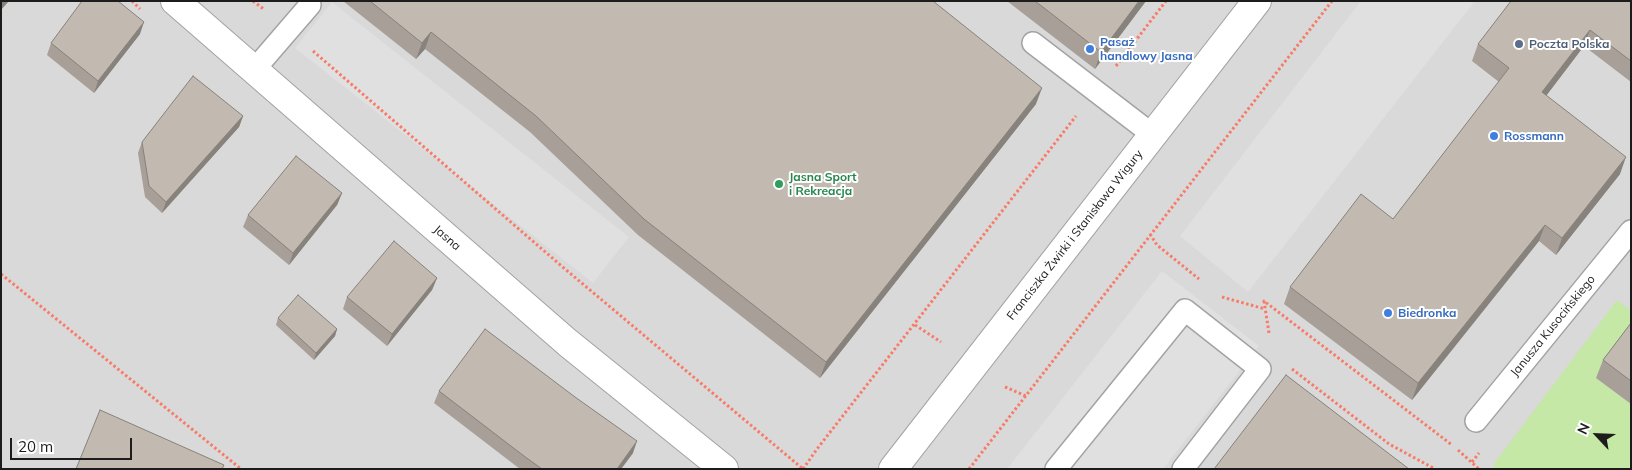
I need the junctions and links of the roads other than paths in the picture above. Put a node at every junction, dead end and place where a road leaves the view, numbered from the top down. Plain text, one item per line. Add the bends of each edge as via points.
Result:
1 (175, 1) edge
2 (1257, 1) edge
3 (310, 5) dead end
4 (1032, 43) dead end
5 (254, 70) junction
6 (1153, 135) junction
7 (1630, 232) edge
8 (1476, 421) road end
9 (900, 467) edge
10 (724, 469) edge
11 (1056, 469) edge
12 (1183, 469) edge

1 - 5 street, Jasna
2 - 6 street, Franciszka Żwirki i Stanisława Wigury
3 - 5 lane
4 - 6 lane
5 - 10 street, Jasna via 568,343
6 - 9 street, Franciszka Żwirki i Stanisława Wigury
7 - 8 lane, Janusza Kusocińskiego
11 - 12 lane via 1185,310 1266,361

